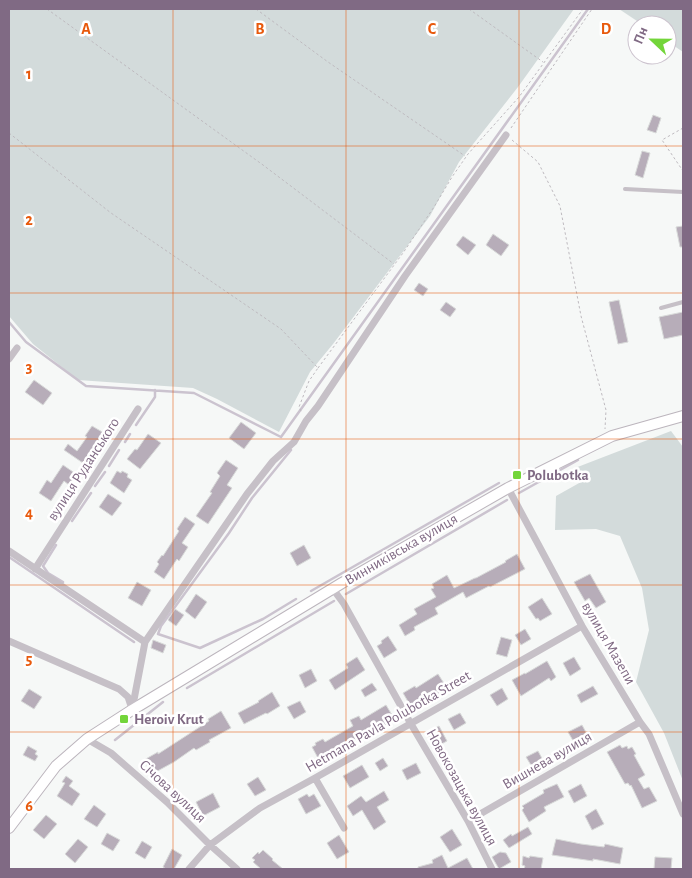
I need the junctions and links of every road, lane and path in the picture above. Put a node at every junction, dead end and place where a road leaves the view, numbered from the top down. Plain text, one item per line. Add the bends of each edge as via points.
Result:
1 (47, 9) edge
2 (256, 9) edge
3 (469, 9) edge
4 (583, 9) edge
5 (592, 9) edge
6 (544, 62) junction
7 (683, 128) edge
8 (9, 133) edge
9 (506, 135) junction
10 (466, 157) junction
11 (683, 171) edge
12 (625, 189) dead end
13 (683, 192) edge
14 (395, 264) junction
15 (683, 302) edge
16 (661, 308) dead end
17 (17, 348) dead end
18 (9, 359) edge
19 (318, 368) junction
20 (138, 409) dead end
21 (683, 416) edge
22 (306, 420) junction
23 (604, 440) junction
24 (508, 488) junction
25 (9, 551) edge
26 (35, 569) junction
27 (333, 589) junction
28 (582, 626) junction
29 (9, 640) edge
30 (145, 642) junction
31 (132, 710) junction
32 (640, 722) junction
33 (411, 724) junction
34 (87, 738) junction
35 (315, 778) junction
36 (683, 814) edge
37 (468, 821) junction
38 (9, 828) edge
39 (344, 828) dead end
40 (210, 845) junction
41 (188, 869) edge
42 (237, 869) edge
43 (492, 869) edge

1 - 14 path
2 - 10 path
3 - 6 path
4 - 6 path
5 - 9 path
6 - 10 path via 519,97
7 - 11 path via 662,140
8 - 19 path via 111,213 281,329
9 - 22 street
9 - 23 path via 538,162 560,206 582,316 606,410
10 - 14 path
12 - 13 lane
14 - 19 path
15 - 16 lane
17 - 18 street
19 - 22 path via 299,407
20 - 26 street, вулиця Руданського
21 - 23 main road, Винниківська вулиця
22 - 30 street via 294,442 273,461 247,494
23 - 24 main road, Винниківська вулиця
24 - 27 main road, Винниківська вулиця
24 - 28 street, вулиця Мазепи
25 - 26 street
26 - 30 street
27 - 31 main road, Винниківська вулиця
27 - 33 street, Новокозацька вулиця
28 - 32 street, вулиця Мазепи
28 - 33 street, Hetmana Pavla Polubotka Street
29 - 31 street via 119,689 128,698
30 - 31 street
31 - 34 main road, Винниківська вулиця
32 - 36 street, вулиця Мазепи via 649,734
32 - 37 street, Вишнева вулиця
33 - 35 street, Hetmana Pavla Polubotka Street
33 - 37 street, Новокозацька вулиця
34 - 38 main road, Винниківська вулиця via 56,766
34 - 40 street, Січова вулиця via 111,753
35 - 39 street
35 - 40 street, Hetmana Pavla Polubotka Street via 260,808
37 - 43 street, Новокозацька вулиця
40 - 41 street, Hetmana Pavla Polubotka Street
40 - 42 street, Січова вулиця

